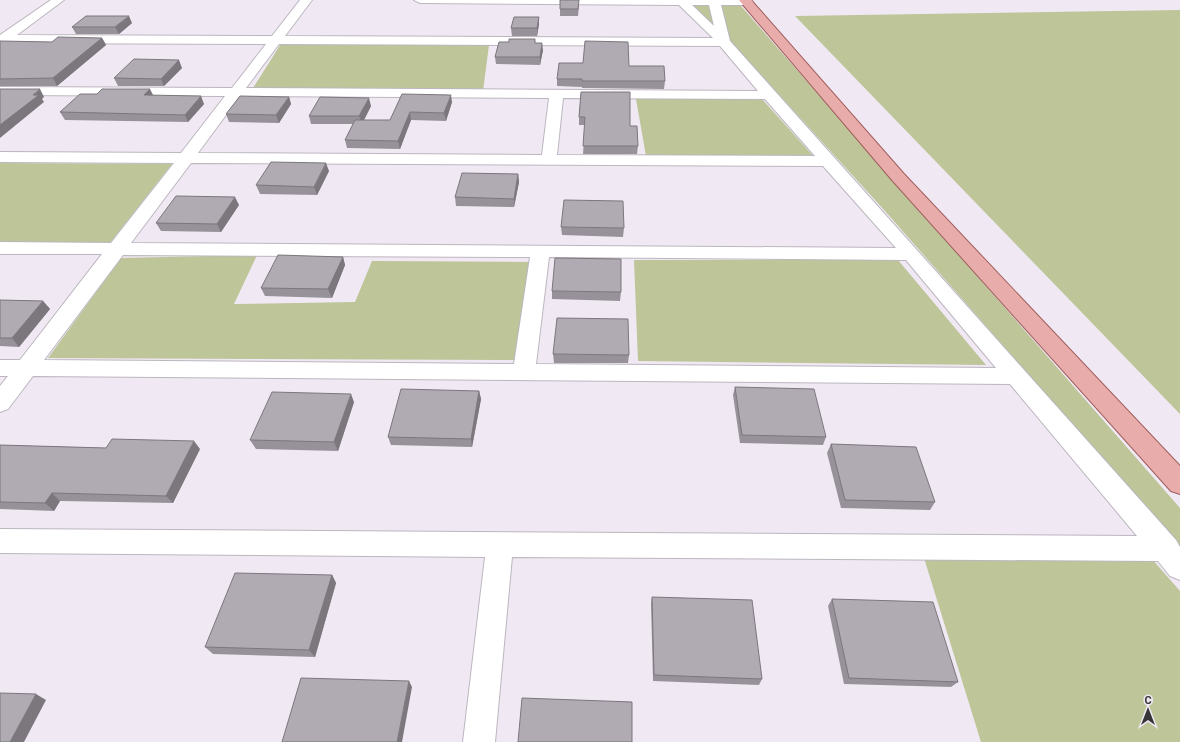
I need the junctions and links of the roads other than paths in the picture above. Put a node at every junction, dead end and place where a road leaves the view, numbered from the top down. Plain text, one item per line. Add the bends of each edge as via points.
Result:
1 (58, 0) edge
2 (306, 0) edge
3 (420, 0) edge
4 (746, 1) edge
5 (682, 2) junction
6 (714, 2) junction
7 (1, 40) edge
8 (276, 40) junction
9 (724, 42) junction
10 (0, 91) edge
11 (236, 92) junction
12 (556, 94) junction
13 (769, 95) junction
14 (0, 157) edge
15 (185, 159) junction
16 (549, 160) junction
17 (827, 161) junction
18 (0, 248) edge
19 (117, 249) junction
20 (540, 252) junction
21 (911, 254) junction
22 (0, 368) edge
23 (27, 368) junction
24 (524, 372) junction
25 (1016, 376) junction
26 (0, 403) edge
27 (1180, 483) edge
28 (0, 541) edge
29 (500, 545) junction
30 (1173, 558) edge
31 (479, 742) edge

1 - 7 street
2 - 8 street
3 - 5 street
4 - 6 street
4 - 27 main road via 898,177
5 - 6 street
5 - 9 street
6 - 9 street
7 - 8 street
8 - 9 street
8 - 11 street
9 - 13 street
10 - 11 street
11 - 12 street
11 - 15 street
12 - 13 street
12 - 16 street
13 - 17 street
14 - 15 street
15 - 16 street
15 - 19 street
16 - 17 street
17 - 21 street
18 - 19 street
19 - 20 street
19 - 23 street
20 - 21 street
20 - 24 street
21 - 25 street
22 - 23 street
23 - 24 street
23 - 26 street
24 - 25 street
25 - 30 street
28 - 29 street
29 - 30 street
29 - 31 street

